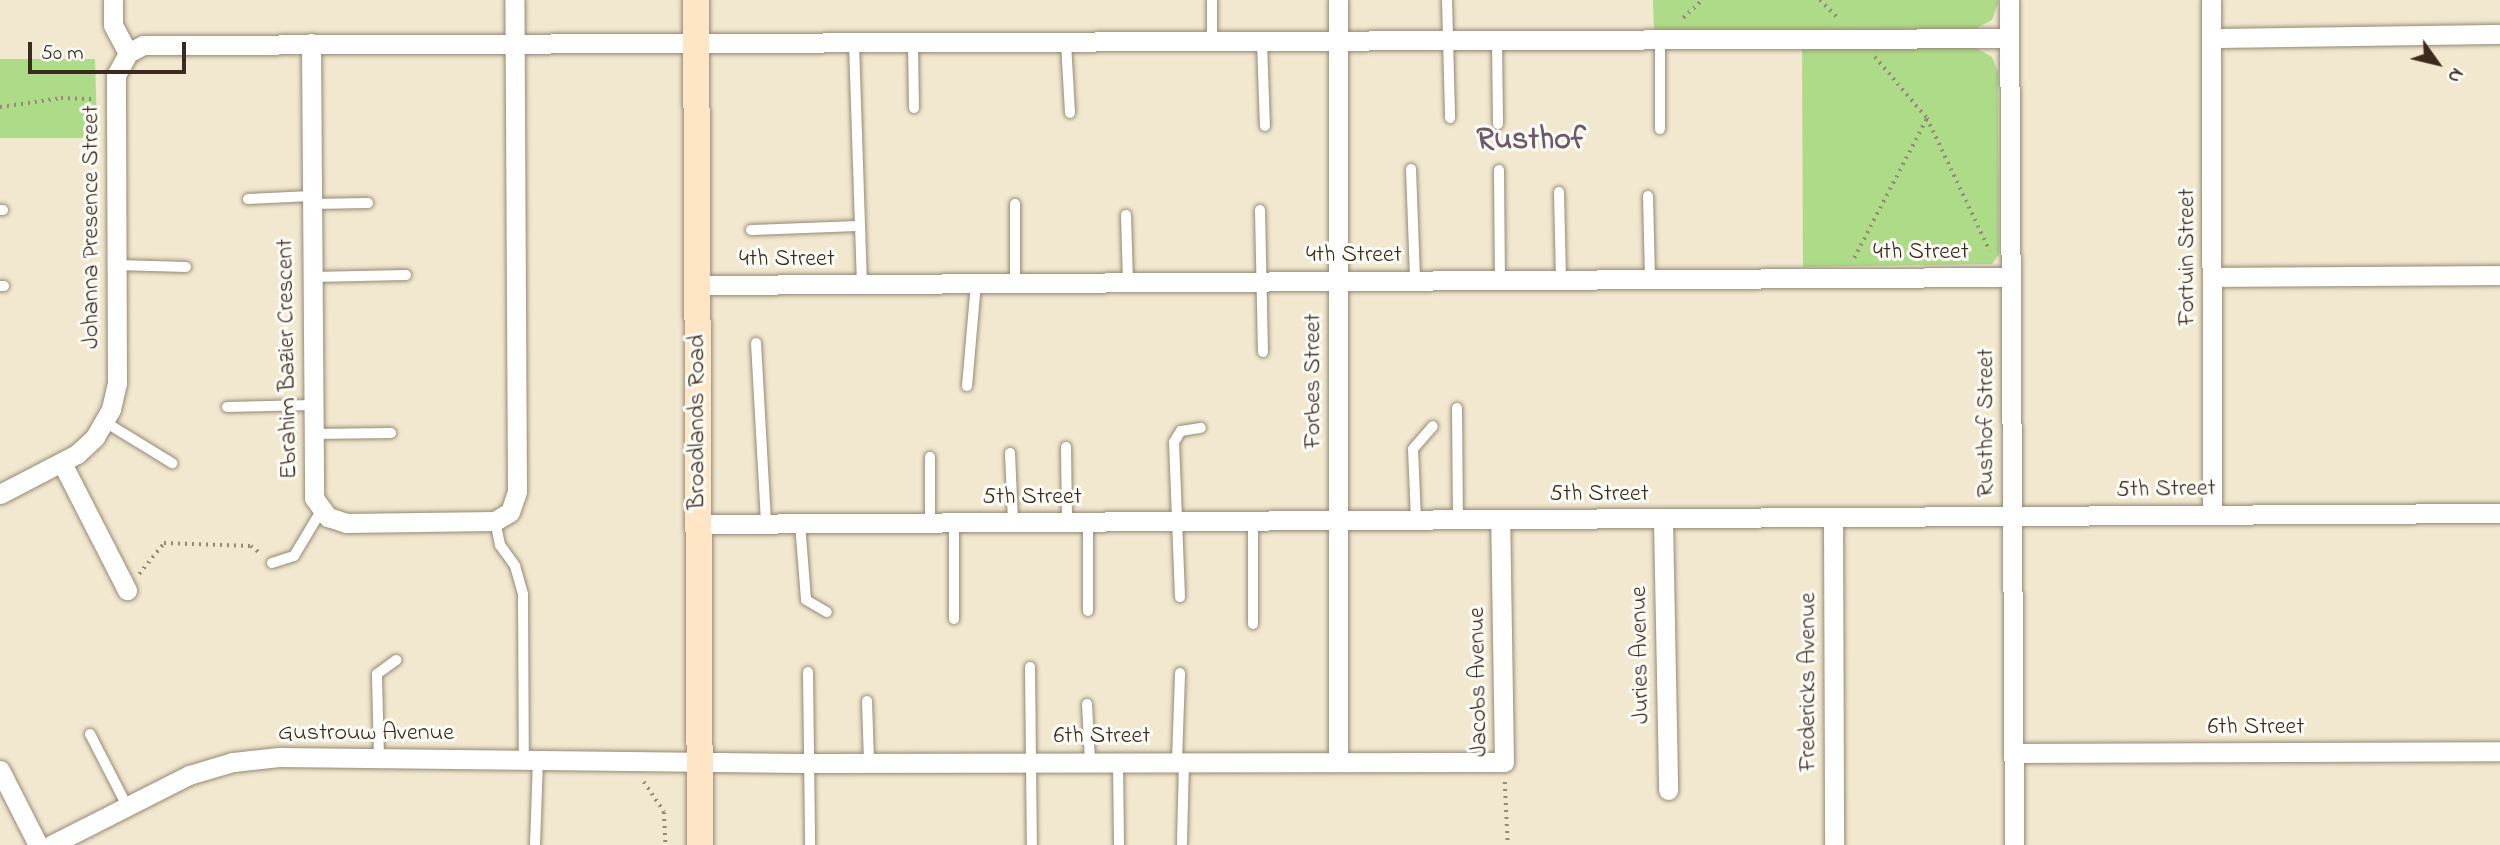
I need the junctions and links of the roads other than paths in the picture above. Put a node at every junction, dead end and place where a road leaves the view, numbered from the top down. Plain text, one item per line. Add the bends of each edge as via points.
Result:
1 (113, 0) edge
2 (514, 0) edge
3 (696, 0) edge
4 (1212, 0) edge
5 (1338, 0) edge
6 (1447, 0) edge
7 (2009, 0) edge
8 (2211, 0) edge
9 (2500, 34) edge
10 (2009, 38) junction
11 (2211, 38) junction
12 (1660, 40) junction
13 (1448, 41) junction
14 (1497, 41) junction
15 (514, 42) junction
16 (1212, 42) junction
17 (1262, 42) junction
18 (1338, 42) junction
19 (310, 43) junction
20 (696, 43) junction
21 (1066, 43) junction
22 (854, 44) junction
23 (913, 44) junction
24 (128, 53) junction
25 (914, 108) dead end
26 (1070, 113) dead end
27 (1450, 118) dead end
28 (1498, 124) dead end
29 (1265, 126) dead end
30 (1660, 129) dead end
31 (1411, 169) dead end
32 (1499, 170) dead end
33 (1559, 192) dead end
34 (1648, 197) dead end
35 (247, 199) dead end
36 (311, 200) junction
37 (368, 203) dead end
38 (1016, 204) dead end
39 (1260, 210) dead end
40 (1126, 215) dead end
41 (859, 226) junction
42 (751, 230) dead end
43 (116, 265) junction
44 (186, 268) dead end
45 (406, 275) dead end
46 (2500, 275) edge
47 (2213, 276) junction
48 (311, 277) junction
49 (2011, 277) junction
50 (1561, 279) junction
51 (1650, 279) junction
52 (1415, 280) junction
53 (1500, 280) junction
54 (1262, 281) junction
55 (1338, 281) junction
56 (1128, 282) junction
57 (976, 283) junction
58 (1015, 283) junction
59 (862, 284) junction
60 (698, 285) junction
61 (756, 343) dead end
62 (1263, 352) dead end
63 (967, 386) dead end
64 (312, 405) junction
65 (227, 407) dead end
66 (1457, 408) dead end
67 (105, 422) junction
68 (1433, 426) dead end
69 (1201, 428) dead end
70 (391, 433) dead end
71 (312, 434) junction
72 (1066, 447) dead end
73 (1010, 453) dead end
74 (930, 457) dead end
75 (62, 463) junction
76 (172, 463) dead end
77 (0, 494) edge
78 (321, 511) junction
79 (2212, 513) junction
80 (2500, 513) edge
81 (2012, 517) junction
82 (1833, 518) junction
83 (1500, 519) junction
84 (1416, 520) junction
85 (1458, 520) junction
86 (1664, 520) junction
87 (495, 521) junction
88 (1088, 522) junction
89 (1176, 522) junction
90 (1253, 522) junction
91 (1338, 522) junction
92 (766, 523) junction
93 (800, 523) junction
94 (930, 523) junction
95 (954, 523) junction
96 (1013, 523) junction
97 (1067, 523) junction
98 (698, 524) junction
99 (272, 563) road end
100 (127, 590) road end
101 (1180, 597) dead end
102 (1088, 611) dead end
103 (827, 612) dead end
104 (954, 619) dead end
105 (1253, 624) dead end
106 (396, 660) dead end
107 (1030, 667) dead end
108 (808, 672) dead end
109 (1180, 673) dead end
110 (867, 701) dead end
111 (1087, 704) dead end
112 (90, 734) dead end
113 (2500, 751) edge
114 (2013, 753) junction
115 (379, 758) junction
116 (531, 759) junction
117 (699, 761) junction
118 (1032, 761) junction
119 (1090, 761) junction
120 (1118, 761) junction
121 (1181, 761) junction
122 (1338, 761) junction
123 (869, 762) junction
124 (1504, 762) joint
125 (807, 763) junction
126 (0, 771) edge
127 (1668, 790) dead end
128 (127, 806) junction
129 (1182, 842) dead end
130 (38, 845) edge
131 (51, 845) edge
132 (536, 845) edge
133 (700, 845) edge
134 (810, 845) edge
135 (1032, 845) edge
136 (1119, 845) edge
137 (1834, 845) edge
138 (2014, 845) edge

1 - 24 street via 113,26
2 - 15 street
3 - 20 main road, Broadlands Road
4 - 16 lane
5 - 18 street, Forbes Street
6 - 13 lane
7 - 10 street, Rusthof Street
8 - 11 street, Fortuin Street
9 - 11 street
10 - 12 street
10 - 49 street, Rusthof Street
11 - 47 street, Fortuin Street
12 - 14 street
12 - 30 lane
13 - 14 street
13 - 18 street
13 - 27 lane
14 - 28 lane
15 - 19 street
15 - 20 street
15 - 87 street via 517,492 510,512
16 - 17 street
16 - 21 street
17 - 18 street
17 - 29 lane
18 - 55 street, Forbes Street
19 - 24 street via 152,43
19 - 36 street, Ebrahim Bazier Crescent
20 - 22 street
20 - 60 main road, Broadlands Road
21 - 23 street
21 - 26 lane
22 - 23 street
22 - 41 lane
23 - 25 lane
24 - 43 street, Johanna Presence Street via 116,75
31 - 52 lane
32 - 53 lane
33 - 50 lane
34 - 51 lane
35 - 36 lane
36 - 37 lane
36 - 48 street, Ebrahim Bazier Crescent
38 - 58 lane
39 - 54 lane
40 - 56 lane
41 - 42 lane
41 - 59 lane
43 - 44 lane
43 - 67 street, Johanna Presence Street via 117,383
45 - 48 lane
46 - 47 street
47 - 79 street, Fortuin Street
48 - 64 street, Ebrahim Bazier Crescent
49 - 51 street, 4th Street
49 - 81 street, Rusthof Street
50 - 51 street, 4th Street
50 - 53 street, 4th Street
52 - 53 street, 4th Street
52 - 55 street, 4th Street
54 - 55 street, 4th Street
54 - 56 street, 4th Street
54 - 62 lane
55 - 91 street, Forbes Street
56 - 58 street, 4th Street
57 - 58 street, 4th Street
57 - 59 street, 4th Street
57 - 63 lane
59 - 60 street, 4th Street
60 - 98 main road, Broadlands Road
61 - 92 lane
64 - 65 lane
64 - 71 street, Ebrahim Bazier Crescent
66 - 85 lane
67 - 75 street, Johanna Presence Street via 86,446
67 - 76 lane
68 - 84 lane via 1413,449
69 - 89 lane via 1181,431 1174,442
70 - 71 lane
71 - 78 street, Ebrahim Bazier Crescent via 314,498
72 - 97 lane
73 - 96 lane
74 - 94 lane
75 - 77 street, Johanna Presence Street
75 - 100 street
78 - 87 street, Ebrahim Bazier Crescent via 346,523
78 - 99 lane via 294,556
79 - 80 street, 5th Street
79 - 81 street, 5th Street
81 - 82 street, 5th Street
81 - 114 street, Rusthof Street
82 - 86 street, 5th Street
82 - 137 street, Fredericks Avenue
83 - 85 street, 5th Street
83 - 86 street, 5th Street
83 - 124 street, Jacobs Avenue
84 - 85 street, 5th Street
84 - 91 street, 5th Street
86 - 127 street, Juries Avenue
87 - 116 lane via 500,545 515,566 523,594
88 - 89 street, 5th Street
88 - 97 street, 5th Street
88 - 102 lane
89 - 90 street, 5th Street
89 - 101 lane
90 - 91 street, 5th Street
90 - 105 lane
91 - 122 street, Forbes Street
92 - 93 street, 5th Street
92 - 98 street, 5th Street
93 - 94 street, 5th Street
93 - 103 lane via 806,600
94 - 95 street, 5th Street
95 - 96 street, 5th Street
95 - 104 lane
96 - 97 street, 5th Street
98 - 117 main road, Broadlands Road
106 - 115 lane via 377,674
107 - 118 lane
108 - 125 lane
109 - 121 lane
110 - 123 lane
111 - 119 lane
112 - 128 lane
113 - 114 street, 6th Street
114 - 138 street, Rusthof Street
115 - 116 street, Gustrouw Avenue
115 - 128 street, Gustrouw Avenue via 279,757 233,762 189,775
116 - 117 street, Gustrouw Avenue
116 - 132 lane
117 - 125 street, 6th Street
117 - 133 main road, Broadlands Road
118 - 119 street, 6th Street
118 - 123 street, 6th Street
118 - 135 lane
119 - 120 street, 6th Street
120 - 121 street, 6th Street
120 - 136 lane
121 - 122 street, 6th Street
121 - 129 lane
122 - 124 street, 6th Street
123 - 125 street, 6th Street
125 - 134 lane
126 - 130 street
128 - 131 street, Gustrouw Avenue

